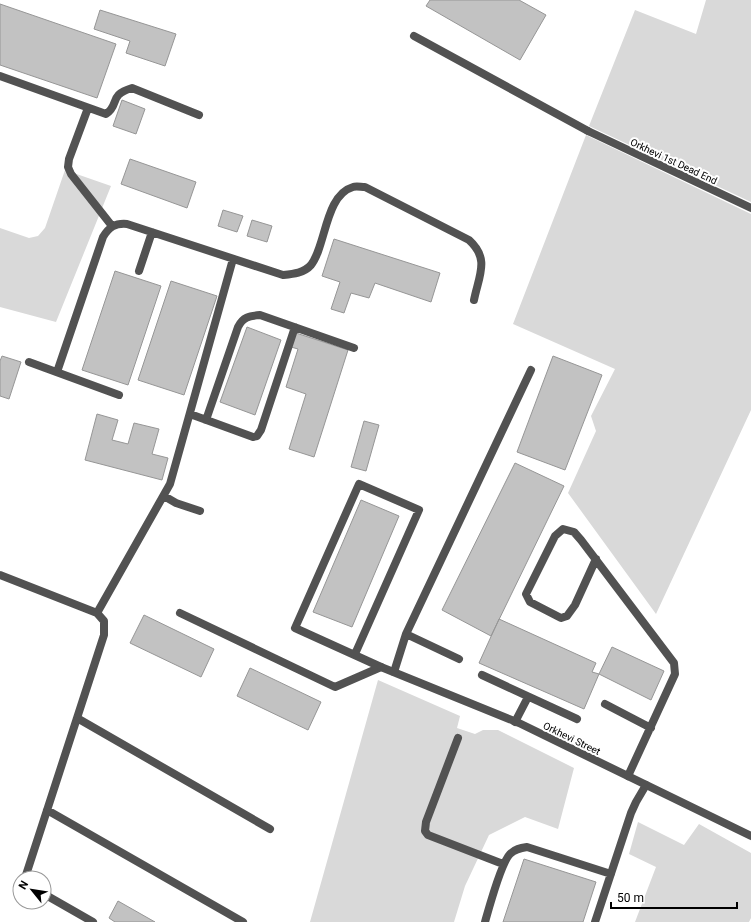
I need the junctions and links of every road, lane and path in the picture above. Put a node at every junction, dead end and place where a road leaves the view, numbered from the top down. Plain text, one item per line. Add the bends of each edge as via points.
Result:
1 (414, 36) dead end
2 (0, 76) edge
3 (88, 108) junction
4 (199, 115) dead end
5 (751, 208) edge
6 (112, 226) junction
7 (152, 232) junction
8 (233, 259) junction
9 (139, 271) dead end
10 (474, 300) dead end
11 (295, 327) junction
12 (354, 348) dead end
13 (28, 362) dead end
14 (531, 370) dead end
15 (57, 372) junction
16 (119, 395) dead end
17 (190, 414) junction
18 (206, 420) junction
19 (164, 496) junction
20 (200, 511) dead end
21 (596, 559) junction
22 (0, 575) edge
23 (97, 613) junction
24 (180, 613) dead end
25 (406, 634) junction
26 (355, 654) junction
27 (459, 659) dead end
28 (381, 667) junction
29 (394, 672) junction
30 (482, 675) dead end
31 (528, 697) junction
32 (605, 704) dead end
33 (77, 718) junction
34 (577, 719) dead end
35 (515, 722) junction
36 (651, 728) junction
37 (458, 738) dead end
38 (628, 776) junction
39 (646, 785) junction
40 (47, 810) junction
41 (270, 828) dead end
42 (751, 836) edge
43 (503, 864) junction
44 (28, 870) edge
45 (611, 874) junction
46 (52, 899) edge
47 (93, 922) edge
48 (243, 922) edge
49 (485, 922) edge
50 (595, 922) edge

1 - 5 street, Orkhevi 1st Dead End via 588,132
2 - 3 street
3 - 4 street via 106,114 111,111 118,93 132,88
3 - 6 street via 68,167
6 - 7 street via 127,224
6 - 15 street via 103,237
7 - 8 street
7 - 9 street
8 - 10 street via 283,275 303,272 316,255 329,214 337,199 353,187 365,187 469,240 476,246 483,262
8 - 17 street
11 - 12 street
11 - 18 street via 260,315 250,316 241,321
11 - 18 street via 258,436 253,437
13 - 15 street
14 - 25 street
15 - 16 street
17 - 18 street
17 - 19 street via 173,476
19 - 20 street
19 - 23 street
21 - 21 street via 574,532 563,529 555,536 526,594 530,602 561,618 567,616 575,605
21 - 36 street via 674,663 676,674
22 - 23 street
23 - 33 street via 104,621 104,635
24 - 28 street via 336,687
25 - 27 street
25 - 29 street
26 - 26 street, Orkhevi Street via 295,628 359,484 419,510
26 - 28 street, Orkhevi Street
28 - 29 street, Orkhevi Street
29 - 35 street, Orkhevi Street
30 - 31 street
31 - 34 street
31 - 35 street
32 - 36 street
33 - 40 street
33 - 41 street
35 - 38 street, Orkhevi Street
36 - 38 street
37 - 43 street via 425,830 428,835
38 - 39 street, Orkhevi Street
39 - 42 street, Orkhevi Street
39 - 45 street via 631,813
40 - 44 street
40 - 48 street
43 - 45 street via 517,848 527,847
43 - 49 street
45 - 50 street
46 - 47 street

